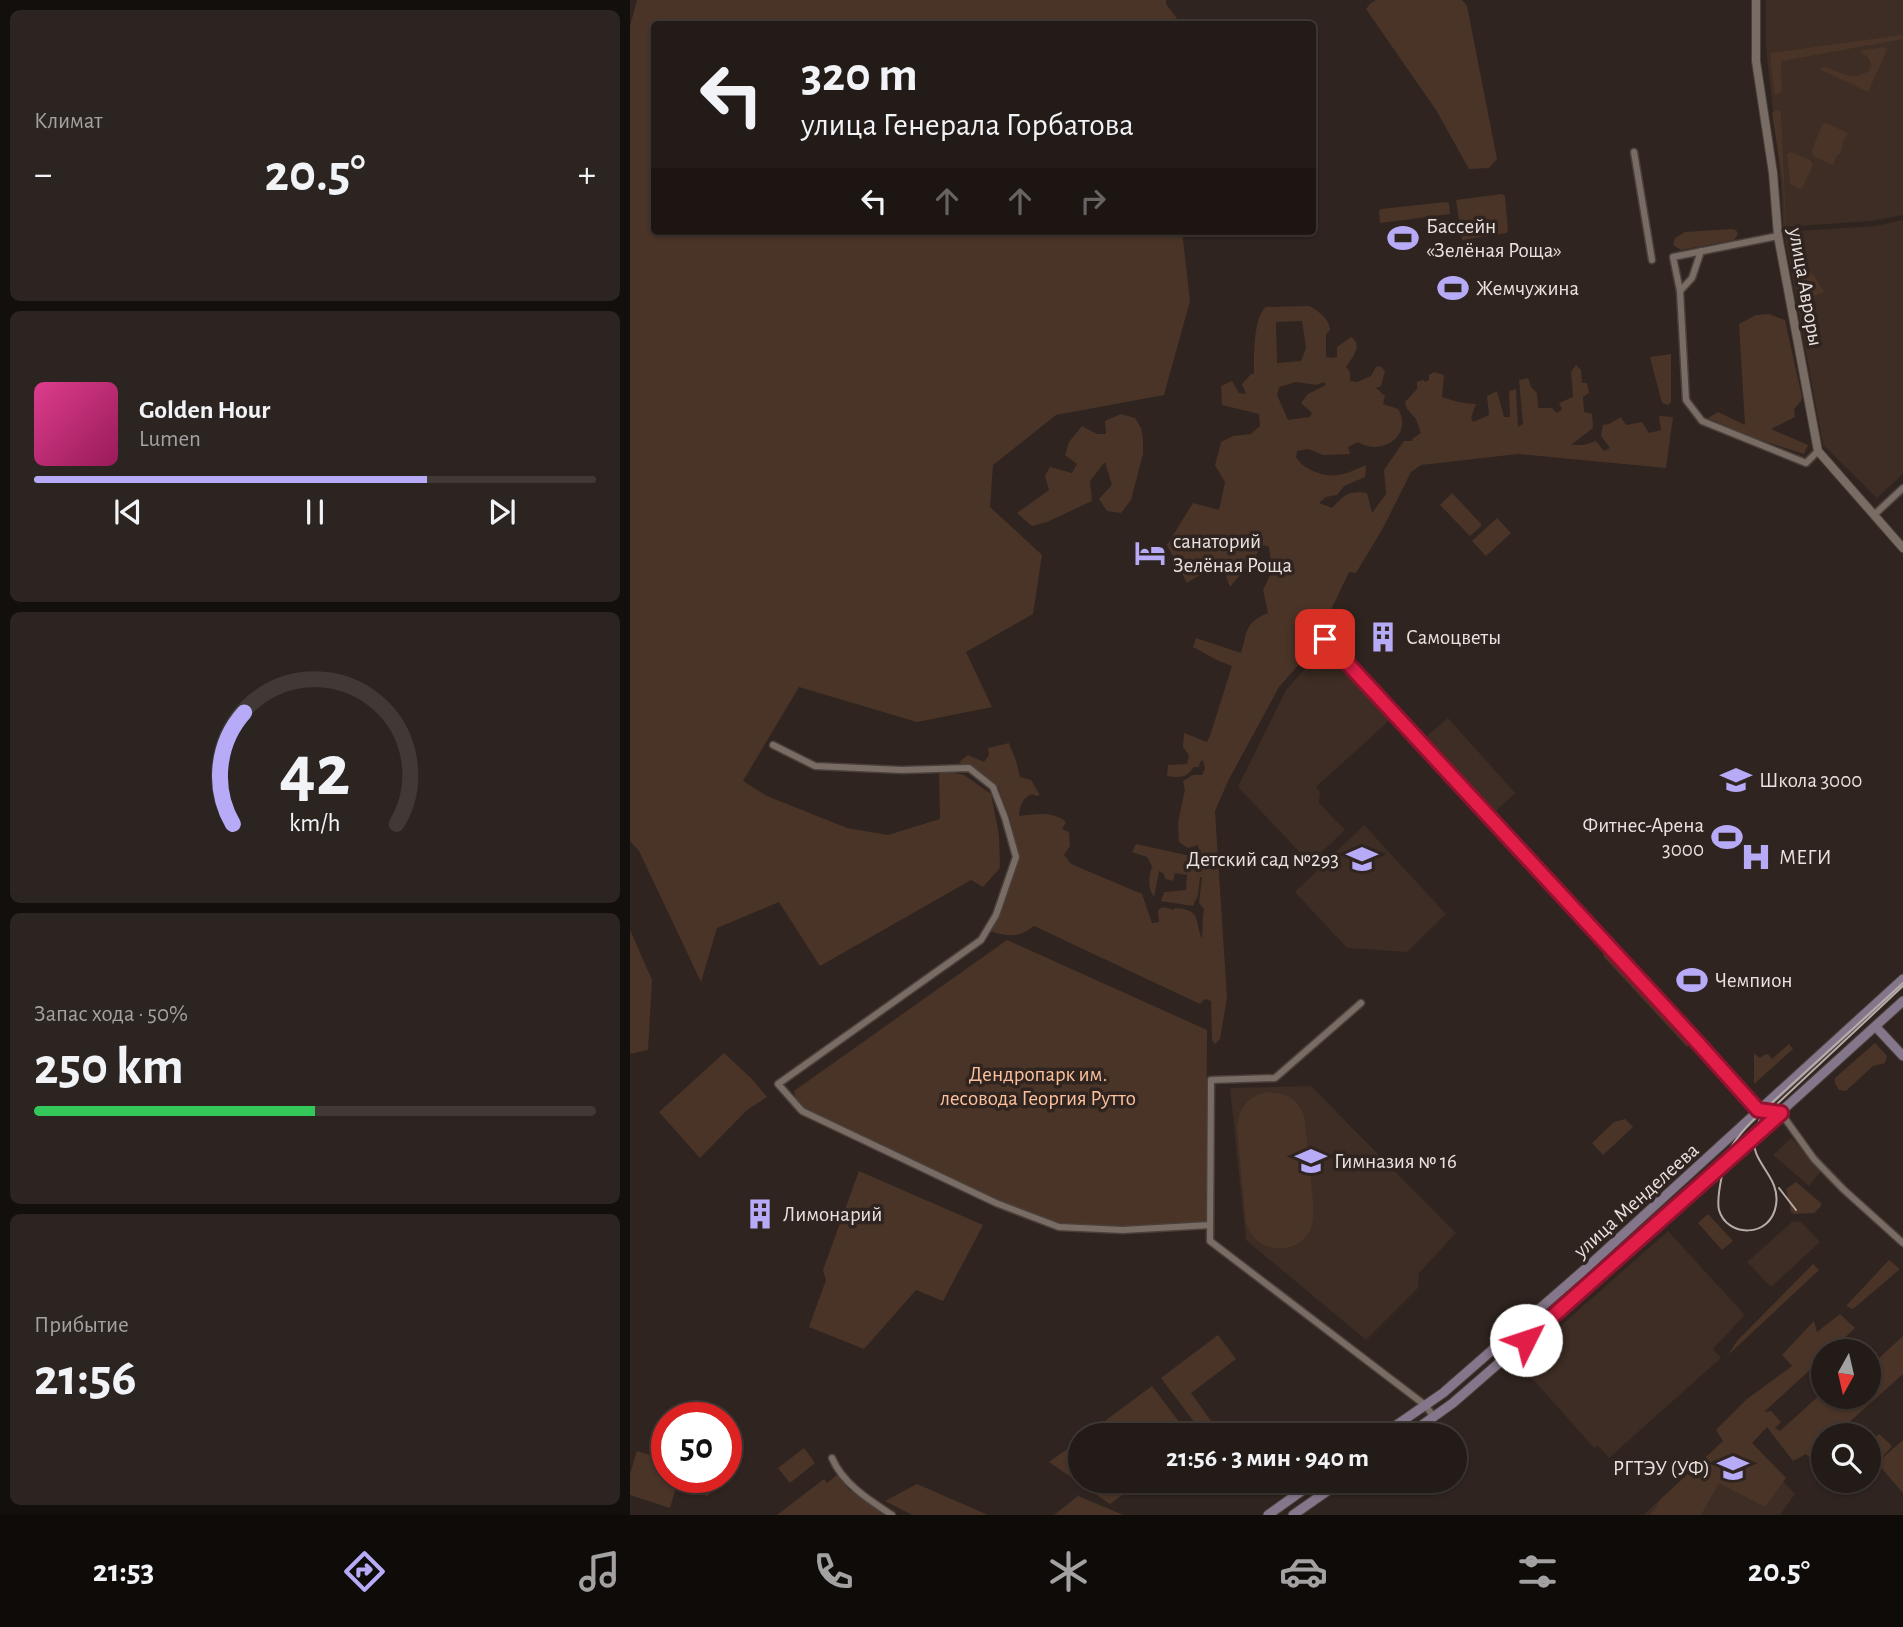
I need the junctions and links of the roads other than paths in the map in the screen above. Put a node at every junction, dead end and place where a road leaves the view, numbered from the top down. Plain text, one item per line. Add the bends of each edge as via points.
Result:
1 (1756, 0) edge
2 (1634, 152) dead end
3 (1778, 236) junction
4 (1701, 251) junction
5 (1652, 260) dead end
6 (1680, 291) junction
7 (1818, 451) junction
8 (1903, 488) edge
9 (1874, 515) junction
10 (1903, 548) edge
11 (1325, 639) dead end
12 (773, 745) dead end
13 (1903, 979) edge
14 (1903, 1001) edge
15 (1361, 1003) dead end
16 (1876, 1027) junction
17 (1903, 1056) edge
18 (1758, 1110) junction
19 (1781, 1113) junction
20 (1210, 1225) junction
21 (1903, 1243) edge
22 (1425, 1405) junction
23 (1434, 1417) junction
24 (1399, 1423) edge
25 (1425, 1423) edge
26 (832, 1458) dead end
27 (1299, 1493) edge
28 (1324, 1493) edge
29 (892, 1515) edge
30 (1268, 1515) edge
31 (1293, 1515) edge

1 - 3 street, улица Авроры via 1756,61
2 - 5 street
3 - 4 street
3 - 7 street, улица Авроры
4 - 6 street via 1692,278
4 - 6 street via 1673,257
6 - 7 street via 1686,400 1702,421 1806,463
7 - 9 street
8 - 9 street
9 - 10 street
11 - 18 street
12 - 20 street via 815,766 969,768 993,787 1016,857 996,915 981,940 778,1084 789,1098 802,1111 996,1203 1059,1227 1123,1230
13 - 18 main road, улица Менделеева
14 - 16 main road, улица Менделеева
15 - 20 street via 1275,1077 1211,1080
16 - 17 main road
16 - 19 main road, улица Менделеева
18 - 19 street
18 - 22 main road, улица Менделеева via 1584,1270
19 - 21 street via 1814,1160
19 - 23 main road, улица Менделеева
20 - 22 street via 1210,1241
22 - 23 street
22 - 24 main road, улица Менделеева
23 - 25 main road, улица Менделеева
26 - 29 street via 853,1487
27 - 30 main road
28 - 31 main road

